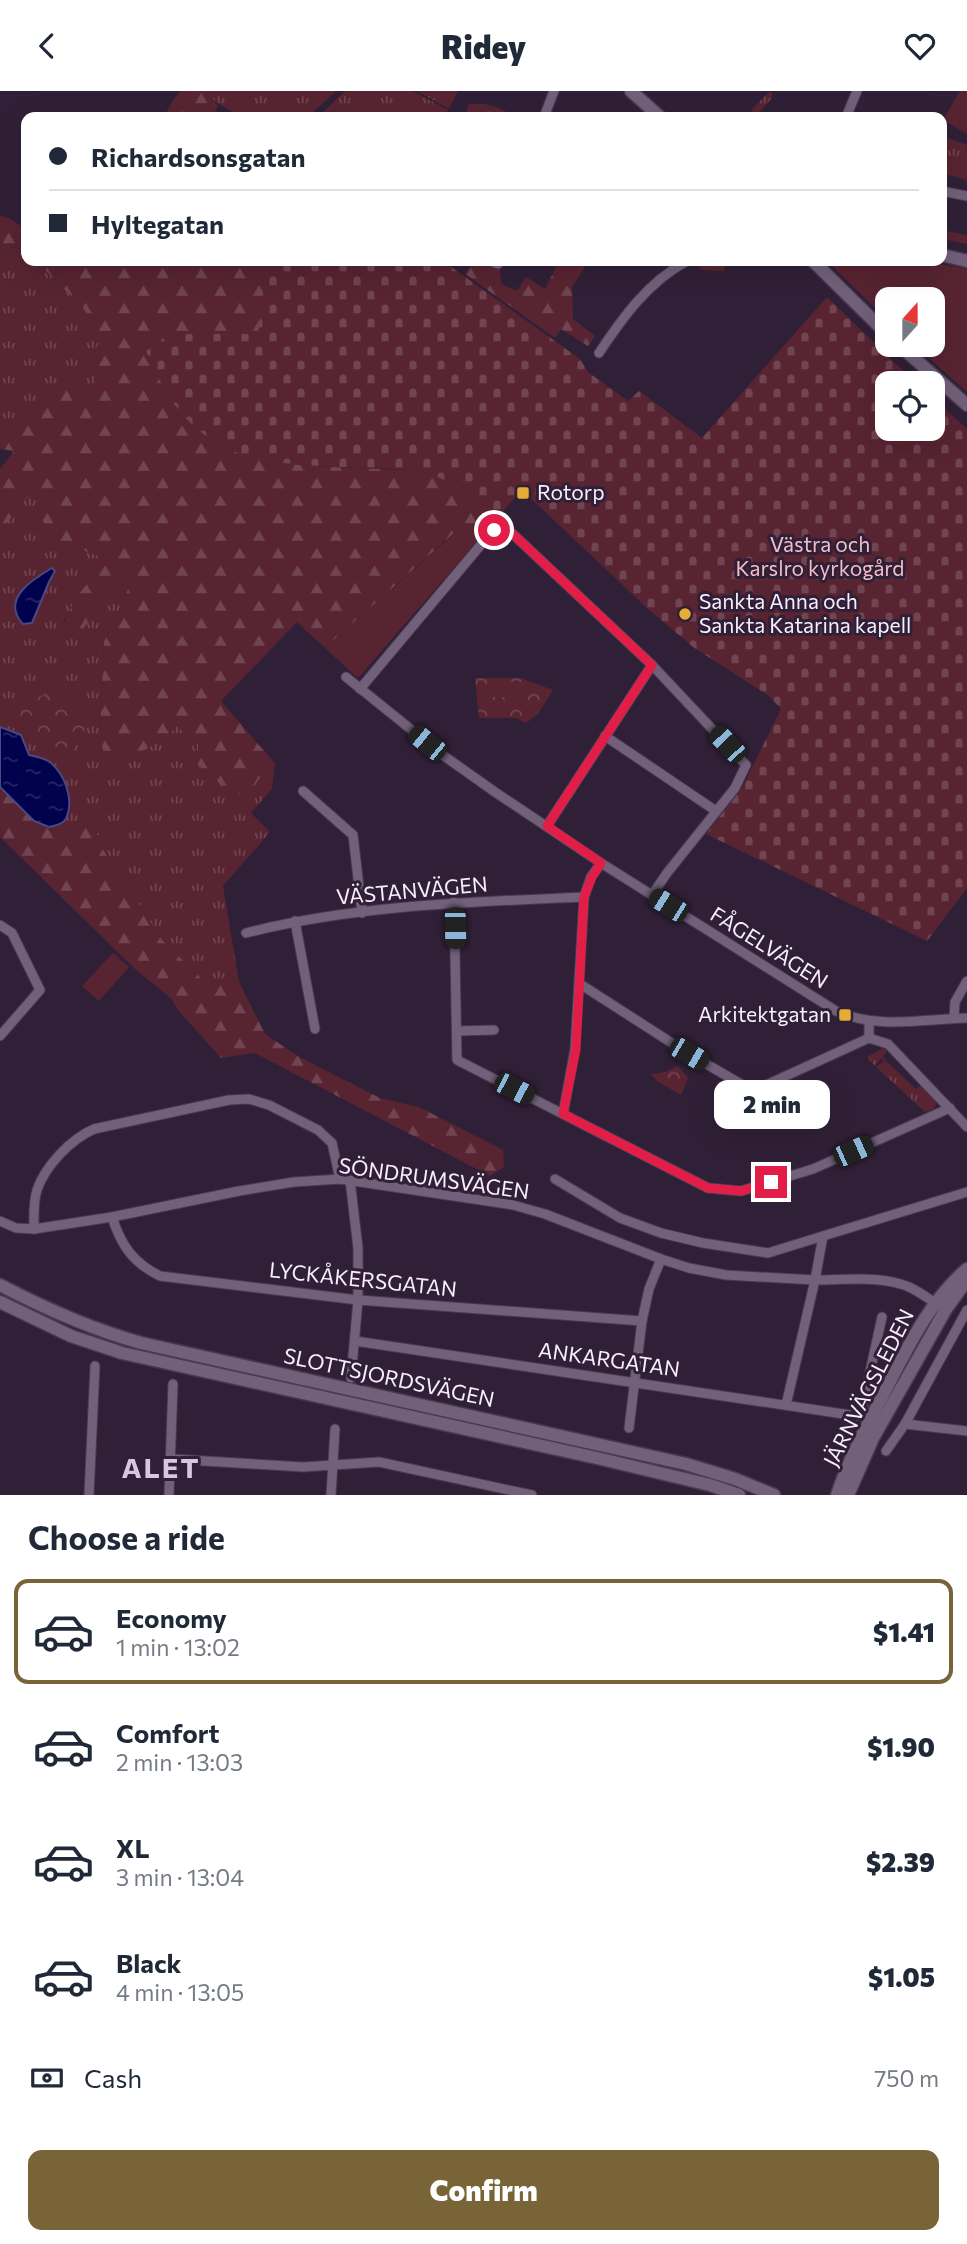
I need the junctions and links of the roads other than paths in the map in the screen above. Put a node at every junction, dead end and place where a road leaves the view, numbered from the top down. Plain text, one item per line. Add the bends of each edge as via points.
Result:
1 (554, 91) edge
2 (631, 91) edge
3 (857, 91) edge
4 (546, 112) edge
5 (654, 112) edge
6 (848, 112) edge
7 (947, 192) edge
8 (967, 196) edge
9 (947, 256) edge
10 (967, 261) edge
11 (677, 266) edge
12 (818, 266) edge
13 (875, 322) edge
14 (598, 353) dead end
15 (913, 357) edge
16 (967, 405) edge
17 (652, 665) junction
18 (346, 677) dead end
19 (360, 689) junction
20 (605, 736) junction
21 (303, 791) dead end
22 (716, 811) junction
23 (547, 826) junction
24 (601, 863) junction
25 (652, 895) junction
26 (584, 897) junction
27 (454, 902) junction
28 (362, 913) junction
29 (295, 921) junction
30 (0, 925) edge
31 (246, 933) dead end
32 (967, 981) edge
33 (580, 984) junction
34 (954, 1018) junction
35 (967, 1018) edge
36 (869, 1021) junction
37 (315, 1029) dead end
38 (494, 1030) dead end
39 (457, 1031) junction
40 (0, 1036) edge
41 (869, 1038) junction
42 (950, 1108) junction
43 (563, 1114) junction
44 (967, 1127) edge
45 (555, 1179) dead end
46 (345, 1180) junction
47 (967, 1192) edge
48 (112, 1217) junction
49 (0, 1221) edge
50 (34, 1229) junction
51 (822, 1236) junction
52 (661, 1259) junction
53 (967, 1269) edge
54 (815, 1280) junction
55 (967, 1280) edge
56 (0, 1285) edge
57 (358, 1300) junction
58 (0, 1302) edge
59 (940, 1306) junction
60 (967, 1310) edge
61 (882, 1317) dead end
62 (642, 1321) junction
63 (355, 1341) junction
64 (95, 1366) dead end
65 (351, 1378) dead end
66 (636, 1382) junction
67 (173, 1384) dead end
68 (786, 1405) junction
69 (905, 1424) junction
70 (335, 1429) dead end
71 (629, 1429) dead end
72 (967, 1431) edge
73 (886, 1451) dead end
74 (172, 1459) junction
75 (331, 1467) junction
76 (840, 1494) edge
77 (89, 1495) edge
78 (169, 1495) edge
79 (331, 1495) edge
80 (532, 1495) edge
81 (740, 1495) edge
82 (774, 1495) edge

1 - 4 street
2 - 5 main road
3 - 6 street
7 - 8 street
9 - 10 main road
11 - 14 street via 640,297
12 - 13 main road
15 - 16 main road
17 - 19 street via 500,522
17 - 20 street
17 - 22 street via 746,765
18 - 19 street, FÅGELVÄGEN
19 - 23 street, FÅGELVÄGEN via 444,756
20 - 22 street
20 - 23 street
21 - 28 street via 353,835
22 - 25 street
23 - 24 street, FÅGELVÄGEN
24 - 25 street, FÅGELVÄGEN
24 - 26 street
25 - 36 street, FÅGELVÄGEN via 831,1008
26 - 27 street, VÄSTANVÄGEN
26 - 33 street
27 - 28 street, VÄSTANVÄGEN
27 - 39 street
28 - 29 street, VÄSTANVÄGEN
29 - 31 street, VÄSTANVÄGEN
29 - 37 street
30 - 40 street via 12,933 40,990
32 - 34 street via 955,1002
33 - 41 street via 753,1091
33 - 43 street via 576,1049
34 - 35 street, FÅGELVÄGEN
34 - 36 street, FÅGELVÄGEN
36 - 41 street
38 - 39 street
39 - 43 street via 457,1060
41 - 42 street via 888,1044
42 - 43 street via 813,1169 741,1191 708,1188
42 - 44 street
45 - 51 street via 620,1218 703,1243 768,1253
46 - 48 street, SÖNDRUMSVÄGEN via 295,1182
46 - 50 street via 332,1143 318,1130 269,1105 229,1100 85,1133 44,1177 34,1204
46 - 52 street, SÖNDRUMSVÄGEN via 513,1205
46 - 57 street via 358,1248
47 - 51 street
48 - 50 street, SÖNDRUMSVÄGEN
48 - 57 street, LYCKÅKERSGATAN via 132,1257 160,1276
49 - 50 street, SÖNDRUMSVÄGEN
51 - 54 street
52 - 54 street, SÖNDRUMSVÄGEN via 726,1275
52 - 62 street
53 - 59 main road, JÄRNVÄGSLEDEN
54 - 59 street, SÖNDRUMSVÄGEN via 891,1282
54 - 68 street
55 - 59 main road, JÄRNVÄGSLEDEN
56 - 82 main road, SLOTTSJORDSVÄGEN via 104,1333 686,1464
57 - 62 street, LYCKÅKERSGATAN
57 - 63 street
58 - 81 main road, SLOTTSJORDSVÄGEN via 71,1336 122,1353 597,1458
59 - 76 main road, JÄRNVÄGSLEDEN via 887,1387
60 - 69 street
61 - 68 street, ANKARGATAN via 857,1416
62 - 66 street
63 - 65 street
63 - 66 street, ANKARGATAN
64 - 77 street
66 - 68 street, ANKARGATAN
66 - 71 street
67 - 74 street
69 - 72 street
69 - 73 street
70 - 75 street
74 - 75 street
74 - 78 street
75 - 79 street
75 - 80 street via 379,1462

